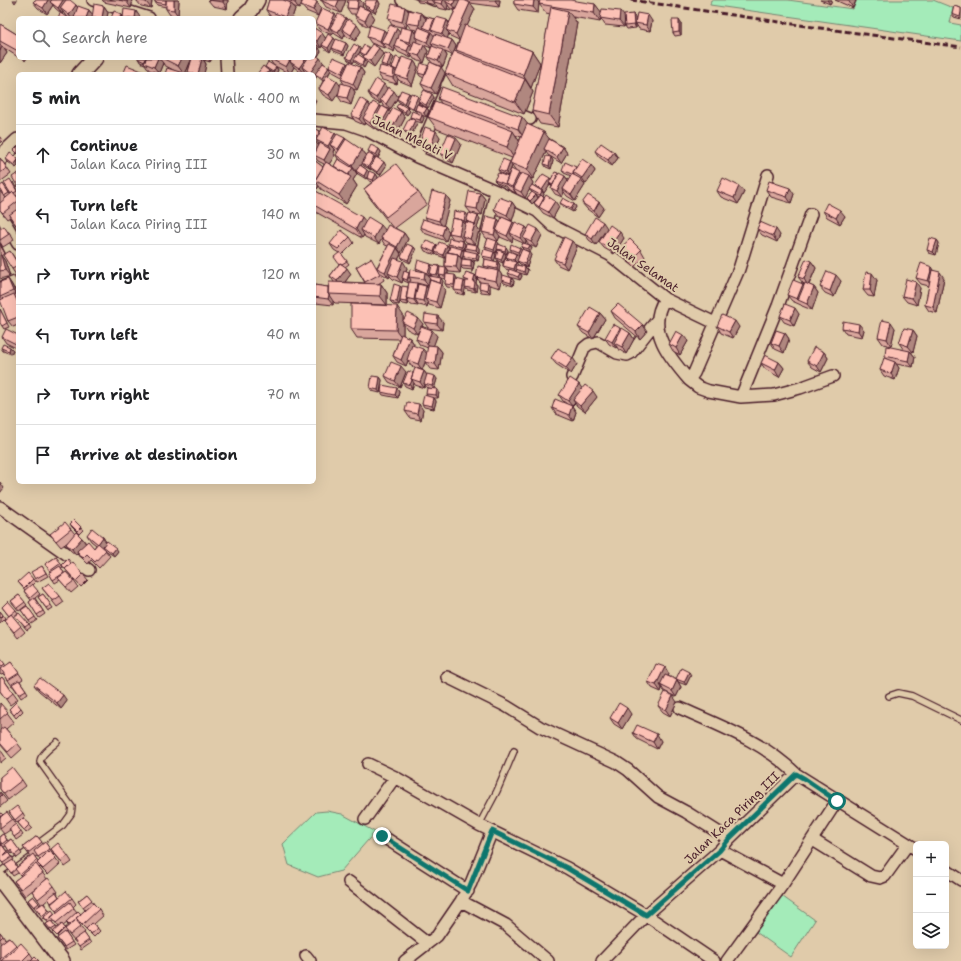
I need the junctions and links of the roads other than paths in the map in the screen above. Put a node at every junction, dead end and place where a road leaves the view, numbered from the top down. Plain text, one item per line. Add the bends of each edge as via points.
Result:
1 (93, 0) edge
2 (257, 0) edge
3 (402, 0) edge
4 (143, 16) edge
5 (244, 16) edge
6 (456, 17) edge
7 (459, 59) edge
8 (93, 60) edge
9 (226, 60) edge
10 (82, 72) edge
11 (228, 72) edge
12 (447, 85) junction
13 (530, 119) dead end
14 (316, 120) edge
15 (16, 143) edge
16 (417, 157) junction
17 (0, 158) edge
18 (768, 175) dead end
19 (496, 191) junction
20 (0, 214) edge
21 (811, 214) dead end
22 (16, 241) edge
23 (478, 273) edge
24 (16, 282) edge
25 (0, 288) edge
26 (665, 299) junction
27 (657, 320) junction
28 (715, 323) junction
29 (833, 376) dead end
30 (572, 377) edge
31 (689, 380) junction
32 (741, 397) junction
33 (0, 507) edge
34 (89, 570) dead end
35 (447, 677) dead end
36 (889, 696) dead end
37 (680, 708) dead end
38 (961, 720) edge
39 (57, 742) dead end
40 (514, 751) dead end
41 (368, 764) dead end
42 (796, 774) junction
43 (395, 777) junction
44 (837, 801) junction
45 (365, 819) dead end
46 (480, 825) junction
47 (492, 831) junction
48 (382, 836) dead end
49 (729, 839) junction
50 (813, 840) junction
51 (912, 847) edge
52 (720, 850) junction
53 (0, 872) edge
54 (949, 872) edge
55 (0, 879) edge
56 (961, 880) edge
57 (349, 882) dead end
58 (783, 884) junction
59 (468, 891) junction
60 (461, 901) junction
61 (646, 915) junction
62 (427, 943) junction
63 (62, 961) edge
64 (405, 961) edge
65 (548, 961) edge
66 (602, 961) edge
67 (714, 961) edge
68 (726, 961) edge

1 - 4 street
2 - 5 main road
3 - 6 street via 431,12
7 - 12 street
8 - 10 main road
9 - 11 street
12 - 13 street
12 - 16 street
14 - 16 street, Jalan Melati V via 346,123 366,130
15 - 17 main road
16 - 19 street, Jalan Melati V
18 - 28 street via 739,269
19 - 23 street
19 - 26 street, Jalan Selamat via 537,211 553,226 610,255
20 - 22 street
21 - 32 street via 778,306
24 - 25 street
26 - 27 street
26 - 28 street, Jalan Selamat
27 - 30 street via 627,355 617,353 598,342 589,344 584,348
27 - 31 street via 666,351
28 - 31 street
29 - 32 street via 774,395
31 - 32 street via 704,389
33 - 34 street
35 - 49 street via 506,706 540,727 616,762 658,797
36 - 38 lane via 898,693 912,696
37 - 42 street via 738,733 784,762
39 - 53 lane via 44,754 40,762 72,807 71,814 63,825
40 - 46 lane
41 - 43 street
42 - 44 street, Jalan Kaca Piring III
42 - 49 street, Jalan Kaca Piring III
43 - 45 street
43 - 46 street
44 - 50 street
44 - 51 street, Jalan Kaca Piring III
46 - 47 street
47 - 59 street
47 - 61 street via 567,868
48 - 59 street
49 - 52 street, Jalan Kaca Piring III
50 - 51 street via 871,876 880,878 885,876
50 - 58 street
52 - 58 street
52 - 61 street, Jalan Kaca Piring III
54 - 56 street
55 - 63 main road
57 - 62 street
58 - 68 street
59 - 60 street
60 - 62 street via 437,936
60 - 65 street via 506,925
61 - 66 street, Jalan Kaca Piring III
61 - 67 street
62 - 64 street

